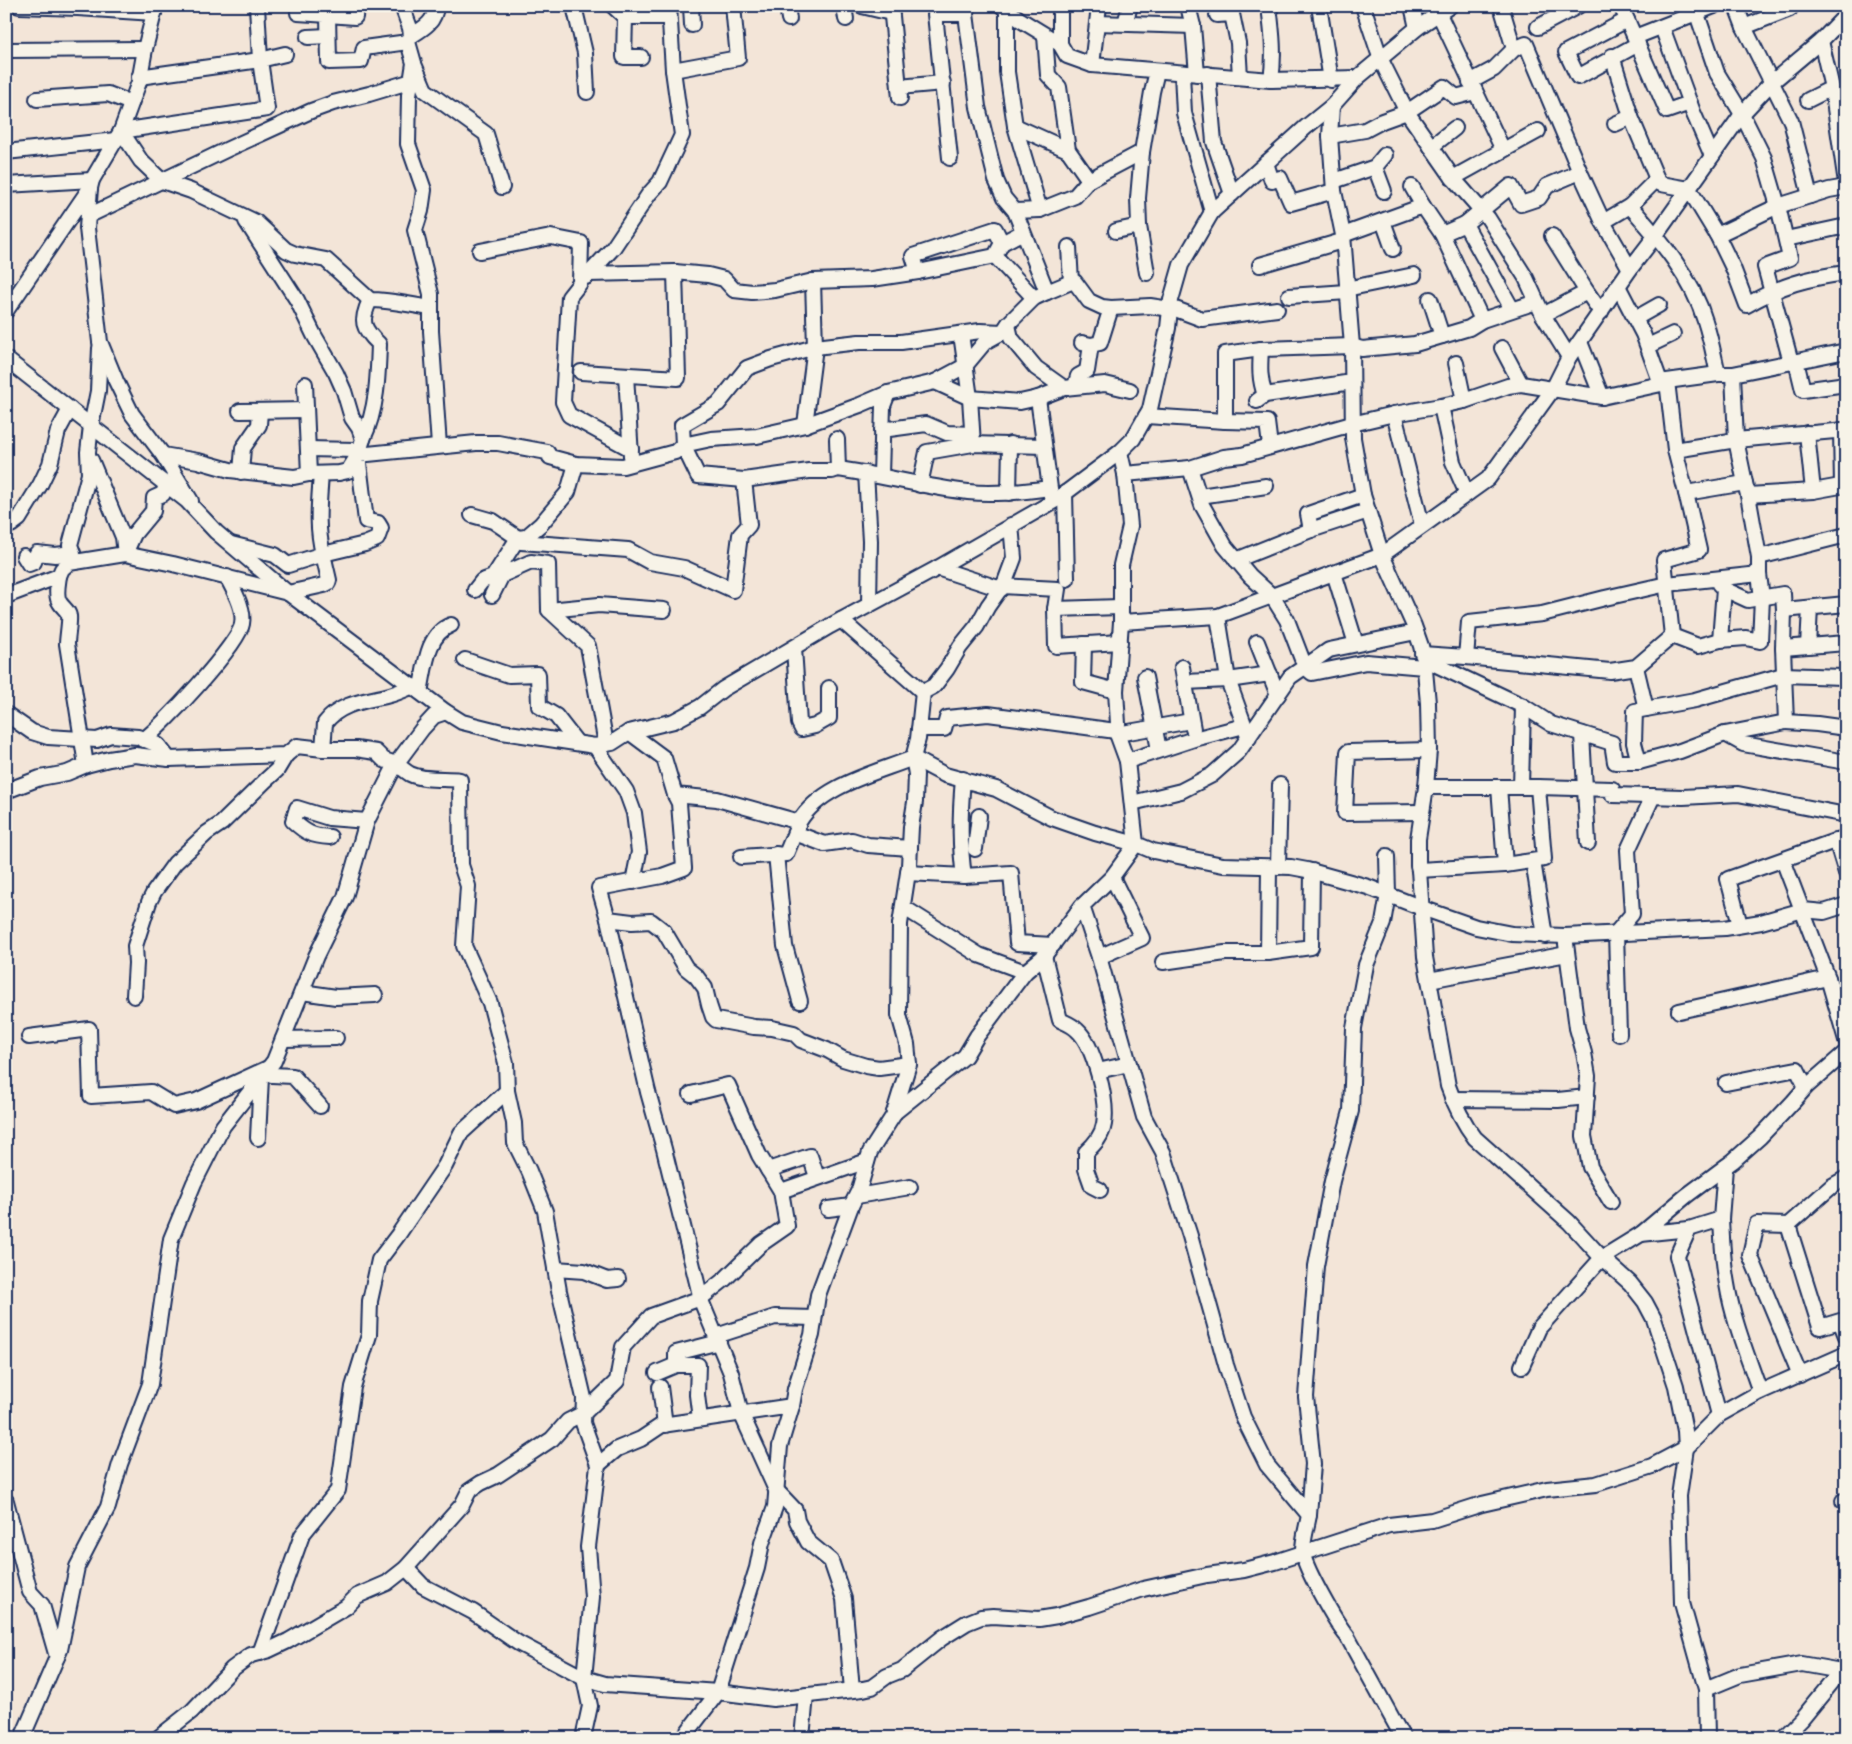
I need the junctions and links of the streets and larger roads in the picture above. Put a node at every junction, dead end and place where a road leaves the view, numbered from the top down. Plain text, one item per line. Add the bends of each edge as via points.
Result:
1 (19, 6) edge
2 (257, 6) edge
3 (298, 6) edge
4 (356, 6) edge
5 (402, 6) edge
6 (436, 6) edge
7 (574, 6) edge
8 (613, 6) edge
9 (691, 6) edge
10 (733, 6) edge
11 (862, 6) edge
12 (1060, 6) edge
13 (1099, 6) edge
14 (1130, 6) edge
15 (1188, 6) edge
16 (1268, 6) edge
17 (1319, 6) edge
18 (1363, 6) edge
19 (1412, 6) edge
20 (1501, 6) edge
21 (1578, 6) edge
22 (1621, 6) edge
23 (1714, 6) edge
24 (1736, 6) edge
25 (78, 7) edge
26 (891, 9) edge
27 (1790, 9) dead end
28 (154, 10) edge
29 (967, 10) edge
30 (1012, 10) edge
31 (1444, 10) edge
32 (669, 12) edge
33 (1697, 14) junction
34 (328, 15) junction
35 (1218, 15) dead end
36 (1846, 15) edge
37 (625, 17) junction
38 (1627, 20) junction
39 (1097, 23) junction
40 (1125, 23) junction
41 (692, 25) dead end
42 (1193, 26) junction
43 (1538, 27) dead end
44 (1662, 27) junction
45 (1744, 27) junction
46 (1417, 28) junction
47 (328, 36) junction
48 (1046, 36) junction
49 (308, 37) dead end
50 (410, 39) junction
51 (1636, 41) junction
52 (1821, 41) junction
53 (1060, 44) junction
54 (145, 49) junction
55 (1514, 49) junction
56 (6, 50) edge
57 (285, 54) dead end
58 (1612, 56) junction
59 (641, 57) dead end
60 (260, 60) junction
61 (1381, 60) junction
62 (414, 63) junction
63 (1092, 65) junction
64 (673, 70) junction
65 (1157, 71) junction
66 (1182, 73) junction
67 (1202, 74) junction
68 (139, 77) junction
69 (1240, 78) junction
70 (1358, 78) junction
71 (412, 80) junction
72 (1271, 80) junction
73 (1331, 80) junction
74 (1772, 83) junction
75 (943, 84) junction
76 (1473, 87) junction
77 (1832, 88) junction
78 (587, 92) dead end
79 (37, 99) dead end
80 (1808, 100) dead end
81 (131, 103) junction
82 (1690, 103) junction
83 (1332, 106) junction
84 (1407, 112) junction
85 (1742, 114) junction
86 (1631, 117) junction
87 (1615, 124) dead end
88 (1015, 126) junction
89 (1455, 128) dead end
90 (1538, 131) dead end
91 (118, 135) junction
92 (1330, 136) junction
93 (1842, 137) edge
94 (1431, 147) junction
95 (1068, 150) junction
96 (1503, 150) junction
97 (6, 152) edge
98 (1142, 152) junction
99 (1385, 155) dead end
100 (1712, 156) junction
101 (950, 158) dead end
102 (1266, 163) junction
103 (1376, 167) junction
104 (1580, 172) junction
105 (1453, 178) junction
106 (1657, 179) junction
107 (1089, 180) junction
108 (162, 181) junction
109 (91, 184) junction
110 (6, 185) edge
111 (1846, 185) edge
112 (1334, 186) junction
113 (502, 187) dead end
114 (1412, 187) dead end
115 (1689, 189) junction
116 (1384, 191) dead end
117 (1232, 194) junction
118 (1810, 196) junction
119 (1423, 206) junction
120 (1630, 206) junction
121 (1778, 206) junction
122 (1040, 210) junction
123 (1015, 211) junction
124 (1481, 211) junction
125 (1212, 212) junction
126 (241, 214) junction
127 (88, 216) junction
128 (1383, 222) junction
129 (1603, 222) junction
130 (1465, 224) junction
131 (1140, 226) junction
132 (1846, 226) edge
133 (1116, 231) dead end
134 (1023, 232) junction
135 (1442, 234) junction
136 (1656, 235) junction
137 (1717, 235) junction
138 (1552, 236) dead end
139 (1342, 238) junction
140 (1786, 239) junction
141 (1002, 243) junction
142 (1069, 247) dead end
143 (1393, 249) dead end
144 (480, 251) dead end
145 (996, 256) junction
146 (1260, 266) dead end
147 (1630, 268) junction
148 (675, 272) junction
149 (918, 272) junction
150 (1846, 273) edge
151 (1147, 274) dead end
152 (1414, 275) dead end
153 (584, 278) junction
154 (813, 281) junction
155 (1071, 282) junction
156 (1618, 286) junction
157 (1347, 290) junction
158 (1771, 291) junction
159 (1047, 292) junction
160 (1587, 292) junction
161 (1289, 296) dead end
162 (1034, 298) junction
163 (1430, 299) dead end
164 (370, 300) junction
165 (1536, 302) junction
166 (1659, 305) dead end
167 (431, 308) junction
168 (1112, 308) junction
169 (1170, 308) junction
170 (1277, 309) dead end
171 (1512, 309) junction
172 (6, 311) edge
173 (1601, 312) junction
174 (1543, 315) junction
175 (1636, 318) junction
176 (1482, 320) junction
177 (1006, 328) junction
178 (961, 334) junction
179 (1674, 334) dead end
180 (1442, 336) junction
181 (100, 342) junction
182 (1580, 342) junction
183 (1352, 346) junction
184 (1648, 346) junction
185 (815, 347) junction
186 (1502, 348) dead end
187 (1261, 350) junction
188 (1846, 351) edge
189 (1569, 357) junction
190 (6, 358) edge
191 (1794, 361) junction
192 (1456, 363) dead end
193 (965, 366) junction
194 (581, 372) dead end
195 (1718, 374) junction
196 (1733, 374) junction
197 (626, 375) junction
198 (935, 382) junction
199 (1352, 382) junction
200 (1664, 383) junction
201 (305, 384) dead end
202 (1521, 384) junction
203 (1846, 384) edge
204 (1069, 387) junction
205 (1553, 389) junction
206 (1130, 390) dead end
207 (888, 393) junction
208 (1602, 397) junction
209 (970, 398) junction
210 (1038, 398) junction
211 (1464, 400) junction
212 (1440, 406) junction
213 (70, 409) junction
214 (306, 410) junction
215 (240, 411) dead end
216 (260, 411) junction
217 (1394, 414) junction
218 (1146, 416) junction
219 (1225, 421) junction
220 (1352, 424) junction
221 (805, 425) junction
222 (91, 426) junction
223 (882, 430) junction
224 (1843, 430) edge
225 (1807, 433) junction
226 (363, 439) junction
227 (837, 439) dead end
228 (972, 439) junction
229 (1736, 440) junction
230 (1010, 444) junction
231 (683, 445) junction
232 (439, 446) junction
233 (1043, 446) junction
234 (1270, 446) junction
235 (308, 449) junction
236 (631, 449) junction
237 (1675, 450) junction
238 (88, 452) junction
239 (1120, 452) junction
240 (164, 455) junction
241 (358, 455) junction
242 (631, 463) junction
243 (576, 464) junction
244 (1190, 468) junction
245 (838, 469) junction
246 (241, 472) junction
247 (866, 473) junction
248 (315, 474) junction
249 (1125, 474) junction
250 (882, 475) junction
251 (744, 480) junction
252 (920, 484) junction
253 (166, 485) junction
254 (1844, 485) edge
255 (1266, 486) dead end
256 (1049, 488) junction
257 (1747, 489) junction
258 (1813, 491) junction
259 (1009, 493) junction
260 (1065, 493) junction
261 (1686, 493) junction
262 (1467, 494) junction
263 (1363, 495) junction
264 (1200, 496) junction
265 (1052, 502) junction
266 (196, 511) junction
267 (1368, 511) junction
268 (472, 515) dead end
269 (11, 525) dead end
270 (1011, 525) junction
271 (1422, 525) junction
272 (1311, 530) junction
273 (1846, 535) edge
274 (520, 540) junction
275 (230, 544) junction
276 (125, 554) junction
277 (323, 554) junction
278 (24, 556) dead end
279 (55, 556) junction
280 (1382, 556) junction
281 (1759, 557) junction
282 (1236, 560) junction
283 (548, 564) junction
284 (937, 568) junction
285 (60, 572) junction
286 (1334, 573) junction
287 (1759, 574) junction
288 (498, 576) junction
289 (227, 577) junction
290 (1067, 579) dead end
291 (1668, 584) junction
292 (1719, 584) junction
293 (1002, 587) junction
294 (475, 590) dead end
295 (288, 593) junction
296 (492, 595) dead end
297 (6, 596) edge
298 (1272, 596) junction
299 (1762, 598) junction
300 (1846, 604) edge
301 (869, 605) junction
302 (1120, 607) junction
303 (1810, 608) junction
304 (1055, 609) junction
305 (549, 610) junction
306 (664, 610) dead end
307 (1784, 610) junction
308 (1218, 616) junction
309 (842, 620) junction
310 (1121, 622) junction
311 (451, 625) dead end
312 (1416, 632) junction
313 (1672, 636) junction
314 (1720, 640) junction
315 (1120, 642) junction
316 (1257, 642) dead end
317 (1846, 643) edge
318 (1084, 644) junction
319 (1356, 644) junction
320 (1808, 646) junction
321 (794, 648) junction
322 (1783, 648) junction
323 (1466, 657) junction
324 (465, 660) dead end
325 (1424, 660) junction
326 (1182, 667) dead end
327 (1305, 667) junction
328 (1636, 667) junction
329 (1270, 674) junction
330 (1783, 676) junction
331 (1145, 677) dead end
332 (1846, 678) edge
333 (1228, 680) junction
334 (1184, 682) junction
335 (830, 688) dead end
336 (417, 689) junction
337 (924, 692) junction
338 (1116, 692) junction
339 (1278, 695) junction
340 (1523, 706) junction
341 (1646, 709) junction
342 (446, 712) junction
343 (6, 714) edge
344 (1191, 721) junction
345 (1786, 722) junction
346 (21, 726) junction
347 (1155, 728) junction
348 (1846, 728) edge
349 (919, 729) junction
350 (6, 730) edge
351 (629, 732) junction
352 (1116, 732) junction
353 (1246, 732) junction
354 (1582, 734) junction
355 (1726, 734) junction
356 (83, 739) junction
357 (1194, 739) junction
358 (143, 740) junction
359 (577, 743) junction
360 (600, 745) junction
361 (323, 749) junction
362 (1159, 750) junction
363 (1429, 750) junction
364 (286, 755) junction
365 (913, 758) junction
366 (169, 759) junction
367 (1127, 761) junction
368 (1639, 762) junction
369 (1846, 762) edge
370 (396, 764) junction
371 (86, 765) junction
372 (963, 778) junction
373 (1280, 785) dead end
374 (1538, 786) junction
375 (1426, 787) junction
376 (1499, 787) junction
377 (1521, 787) junction
378 (1585, 789) junction
379 (6, 791) edge
380 (675, 795) junction
381 (1653, 796) junction
382 (1132, 803) junction
383 (1422, 812) junction
384 (1846, 816) edge
385 (367, 821) junction
386 (959, 826) junction
387 (797, 827) junction
388 (330, 837) dead end
389 (1841, 839) edge
390 (1588, 843) dead end
391 (1136, 844) junction
392 (910, 848) junction
393 (975, 849) dead end
394 (776, 854) junction
395 (1387, 856) dead end
396 (741, 857) dead end
397 (1783, 860) junction
398 (1534, 861) junction
399 (1505, 865) junction
400 (1274, 867) junction
401 (1419, 870) junction
402 (1312, 871) junction
403 (908, 873) junction
404 (1846, 873) edge
405 (964, 876) junction
406 (1112, 877) junction
407 (633, 882) junction
408 (1388, 894) junction
409 (1846, 905) edge
410 (903, 906) junction
411 (1082, 906) junction
412 (1422, 908) junction
413 (1803, 910) junction
414 (608, 919) junction
415 (1740, 925) junction
416 (1616, 933) junction
417 (1545, 936) junction
418 (1564, 936) junction
419 (1053, 945) junction
420 (1268, 953) junction
421 (1566, 954) junction
422 (1044, 956) junction
423 (1099, 956) junction
424 (1163, 962) dead end
425 (1025, 972) junction
426 (1828, 978) junction
427 (1429, 980) junction
428 (302, 992) junction
429 (375, 995) dead end
430 (134, 996) dead end
431 (800, 1001) dead end
432 (1679, 1011) dead end
433 (1619, 1034) dead end
434 (29, 1038) dead end
435 (336, 1038) dead end
436 (283, 1039) junction
437 (1846, 1040) edge
438 (1846, 1052) edge
439 (909, 1064) junction
440 (1129, 1064) junction
441 (1098, 1071) junction
442 (265, 1072) junction
443 (1726, 1083) dead end
444 (1806, 1087) junction
445 (507, 1091) junction
446 (691, 1094) dead end
447 (1587, 1097) junction
448 (1452, 1098) junction
449 (320, 1106) dead end
450 (894, 1114) junction
451 (258, 1138) dead end
452 (868, 1161) junction
453 (1725, 1167) junction
454 (768, 1170) junction
455 (817, 1177) junction
456 (1846, 1178) edge
457 (910, 1187) dead end
458 (1100, 1190) dead end
459 (781, 1191) junction
460 (854, 1201) junction
461 (1611, 1202) dead end
462 (828, 1209) dead end
463 (1721, 1219) junction
464 (1788, 1225) junction
465 (1689, 1229) junction
466 (1641, 1234) junction
467 (1602, 1258) junction
468 (555, 1269) junction
469 (618, 1279) dead end
470 (701, 1298) junction
471 (814, 1318) junction
472 (1846, 1336) edge
473 (717, 1339) junction
474 (1846, 1354) edge
475 (676, 1365) junction
476 (1522, 1366) dead end
477 (657, 1373) dead end
478 (1800, 1375) junction
479 (660, 1388) dead end
480 (1760, 1392) junction
481 (792, 1406) junction
482 (584, 1413) junction
483 (741, 1413) junction
484 (1719, 1415) junction
485 (700, 1418) junction
486 (665, 1425) junction
487 (1686, 1448) junction
488 (598, 1465) junction
489 (776, 1490) junction
490 (6, 1501) edge
491 (1309, 1515) junction
492 (1303, 1553) junction
493 (406, 1568) junction
494 (260, 1652) junction
495 (56, 1657) junction
496 (1843, 1670) edge
497 (584, 1678) junction
498 (1706, 1689) junction
499 (852, 1690) junction
500 (718, 1692) junction
501 (806, 1695) junction
502 (6, 1734) edge
503 (13, 1738) edge
504 (22, 1738) edge
505 (158, 1738) edge
506 (583, 1738) edge
507 (683, 1738) edge
508 (802, 1738) edge
509 (1403, 1738) edge
510 (1707, 1738) edge
511 (1783, 1738) edge

1 - 25 street
2 - 60 street
3 - 34 street via 298,14
4 - 34 street via 355,17
5 - 50 street
6 - 50 street via 427,26
7 - 78 street via 586,53
8 - 37 street
9 - 41 street
10 - 64 street via 738,58
11 - 26 street
12 - 53 street
13 - 39 street
14 - 40 street
15 - 42 street
16 - 72 street via 1274,62
17 - 73 street
18 - 61 street
19 - 46 street
20 - 55 street
21 - 43 street
22 - 38 street
23 - 33 street
24 - 45 street
25 - 28 street
26 - 75 street via 899,92
27 - 45 street
28 - 54 street
29 - 75 street via 935,14
29 - 123 street via 978,107 986,145 996,180 1004,198
30 - 48 street
30 - 88 street via 1007,72
31 - 46 street
31 - 76 street
32 - 37 street
32 - 64 street
33 - 44 street
33 - 85 street via 1717,73
34 - 47 street
35 - 69 street via 1232,14
36 - 52 street
37 - 59 street via 624,57
38 - 51 street
38 - 58 street via 1566,52 1578,77
39 - 40 street
39 - 63 street
40 - 42 street
42 - 67 street
44 - 51 street
44 - 82 street
45 - 74 street
46 - 61 street
47 - 49 street
47 - 50 street via 330,62 361,61 364,48
48 - 53 street
48 - 95 street via 1048,75 1059,87
50 - 62 street
51 - 58 street
51 - 82 street via 1667,111
52 - 74 street
52 - 77 street
53 - 63 street via 1067,56
54 - 56 street
54 - 68 street
55 - 76 street
55 - 104 street via 1526,44
57 - 60 street
58 - 86 street
60 - 68 street
60 - 91 street via 267,109
61 - 70 street
61 - 84 street
62 - 71 street
62 - 113 street via 425,90 486,134
63 - 65 street
64 - 153 street via 682,135 660,182 613,248
65 - 66 street
65 - 98 street
66 - 67 street
66 - 125 street via 1184,113
67 - 69 street
67 - 117 street via 1214,142
68 - 81 street
69 - 72 street
70 - 73 street
70 - 83 street
71 - 108 street via 311,111
71 - 167 street via 408,144 424,190 415,230 429,282
72 - 73 street
74 - 85 street
74 - 118 street via 1792,121
75 - 101 street
76 - 84 street via 1456,97 1444,87
76 - 96 street
77 - 80 street
77 - 93 street
79 - 81 street via 108,94
81 - 91 street
82 - 100 street
83 - 92 street
83 - 102 street
84 - 92 street via 1365,130
84 - 94 street
85 - 100 street
85 - 121 street via 1764,158
86 - 87 street
86 - 106 street
88 - 95 street
88 - 122 street
89 - 94 street
90 - 96 street
91 - 97 street
91 - 108 street
91 - 109 street
92 - 112 street
93 - 111 street
94 - 105 street
95 - 107 street
96 - 105 street
98 - 107 street
98 - 131 street via 1138,198
99 - 103 street
100 - 115 street
102 - 112 street via 1272,181 1280,178 1291,203
102 - 117 street
103 - 112 street
103 - 116 street
104 - 124 street via 1546,186 1539,198 1521,204 1511,186
104 - 129 street
105 - 124 street
106 - 115 street via 1661,184
106 - 120 street
107 - 122 street via 1074,196
108 - 126 street
108 - 127 street
109 - 110 street
109 - 127 street
109 - 172 street
111 - 118 street
112 - 139 street
114 - 119 street
115 - 136 street
115 - 137 street
117 - 125 street
118 - 121 street
119 - 128 street
119 - 135 street
120 - 129 street
120 - 136 street
121 - 137 street
121 - 140 street
122 - 123 street
123 - 134 street
124 - 130 street
124 - 165 street via 1526,278
125 - 169 street via 1181,265
126 - 164 street via 256,222 286,250 326,260
126 - 226 street via 297,300 336,373
127 - 181 street via 88,246
128 - 139 street
128 - 143 street
129 - 147 street
130 - 135 street
130 - 171 street
131 - 133 street
131 - 151 street
132 - 140 street
134 - 141 street
134 - 159 street
135 - 176 street
136 - 147 street
136 - 195 street via 1688,283 1705,320
137 - 158 street via 1747,305
138 - 160 street
139 - 146 street
139 - 157 street
140 - 158 street via 1790,258 1765,267
141 - 145 street
141 - 149 street via 995,229 913,256
142 - 155 street
144 - 153 street via 551,237 581,243
145 - 149 street
145 - 162 street
147 - 156 street
148 - 153 street
148 - 154 street via 724,279 734,290 752,292
148 - 197 street via 678,378
149 - 154 street via 872,279
150 - 158 street via 1811,278
152 - 157 street
153 - 236 street via 569,297 563,402 569,415
154 - 185 street
155 - 159 street
155 - 168 street via 1075,282 1089,301
156 - 173 street
156 - 175 street
157 - 161 street
157 - 183 street
158 - 191 street
159 - 162 street
160 - 173 street
160 - 174 street
162 - 177 street
163 - 180 street
164 - 167 street
164 - 226 street via 364,313 364,324 366,331 379,344 378,369 374,406
165 - 171 street
165 - 174 street
166 - 175 street
167 - 232 street
168 - 169 street
168 - 204 street via 1100,343 1086,344 1087,371
169 - 170 street via 1202,318
169 - 218 street
171 - 176 street
173 - 182 street
174 - 189 street
175 - 184 street
176 - 180 street via 1469,328
177 - 178 street
177 - 193 street via 986,342
177 - 204 street via 1036,368
178 - 185 street via 901,342
178 - 193 street
179 - 184 street
180 - 183 street via 1415,344 1362,349
181 - 222 street via 98,391
181 - 240 street via 132,414
182 - 189 street
182 - 208 street
183 - 187 street
183 - 199 street
184 - 200 street
185 - 221 street
185 - 231 street via 747,368 718,404 682,425
186 - 202 street
187 - 199 street via 1261,398
187 - 219 street via 1225,354
188 - 191 street
189 - 205 street
190 - 213 street
191 - 196 street
191 - 203 street via 1803,390
192 - 211 street
193 - 198 street
193 - 209 street
194 - 197 street
195 - 196 street
195 - 200 street
196 - 229 street
197 - 236 street
198 - 207 street
198 - 209 street
199 - 220 street
200 - 208 street
200 - 237 street
201 - 214 street
202 - 205 street
202 - 211 street
204 - 206 street via 1105,384
204 - 210 street
205 - 208 street
205 - 262 street via 1488,479
207 - 221 street
207 - 223 street via 883,406
209 - 210 street via 1020,402
209 - 228 street
210 - 233 street
211 - 212 street
212 - 217 street
212 - 262 street via 1453,462
213 - 222 street
213 - 269 street via 29,505 19,520
214 - 216 street
214 - 235 street
215 - 216 street
216 - 246 street via 259,426 243,448
217 - 220 street
217 - 271 street
218 - 219 street
218 - 239 street via 1133,439
219 - 234 street via 1267,422
220 - 234 street
220 - 263 street
221 - 231 street via 757,436 710,439
222 - 238 street
222 - 253 street
223 - 228 street via 926,424
223 - 250 street
224 - 225 street
224 - 254 street
225 - 229 street
225 - 258 street
226 - 241 street
227 - 245 street
228 - 230 street
228 - 252 street via 927,452
229 - 237 street
229 - 257 street
230 - 233 street
230 - 259 street
231 - 242 street via 676,452
231 - 251 street via 698,476
232 - 241 street
232 - 243 street via 498,443 547,452 550,458
233 - 256 street
234 - 244 street
235 - 241 street via 355,450
235 - 248 street
236 - 242 street
237 - 261 street
238 - 276 street via 124,537
238 - 279 street via 89,474 70,545 73,553
239 - 249 street
239 - 260 street
240 - 246 street
240 - 266 street
241 - 248 street via 348,471
241 - 277 street via 366,521 378,523 381,528 378,539
242 - 243 street via 623,466
243 - 274 street via 568,492 541,524
244 - 249 street
244 - 264 street
245 - 247 street
245 - 251 street
246 - 248 street via 294,477
247 - 250 street
247 - 301 street
248 - 277 street via 318,535
249 - 302 street via 1130,526 1121,565
250 - 252 street
251 - 274 street via 749,525 740,535 733,590 684,568 650,562 628,550
252 - 259 street via 969,492
253 - 266 street
253 - 276 street via 163,494 154,498 154,511 134,534
254 - 258 street
255 - 264 street
256 - 259 street
256 - 265 street
257 - 258 street
257 - 261 street
257 - 281 street
260 - 265 street
260 - 290 street
261 - 291 street via 1699,550 1664,560
262 - 271 street
263 - 267 street
263 - 272 street via 1308,514
264 - 282 street via 1225,546
265 - 270 street
266 - 275 street
267 - 272 street
267 - 280 street
268 - 274 street via 492,520
270 - 284 street
270 - 293 street via 1014,558
271 - 280 street
272 - 282 street
273 - 281 street
274 - 283 street
274 - 288 street
275 - 277 street via 275,554 288,565
275 - 295 street
276 - 285 street via 69,563
276 - 289 street
277 - 295 street via 328,583
278 - 279 street via 29,564 34,562 37,553
279 - 285 street
280 - 286 street
280 - 312 street
281 - 287 street
282 - 298 street
283 - 288 street via 531,562
283 - 305 street
284 - 293 street
284 - 301 street
285 - 297 street
285 - 356 street via 57,593 69,617 67,644
286 - 298 street
286 - 319 street
287 - 292 street
287 - 299 street
288 - 294 street via 482,581
288 - 296 street
289 - 295 street
289 - 358 street via 237,598 242,626 219,662
291 - 292 street
291 - 313 street
291 - 323 street via 1542,614 1469,622
292 - 299 street via 1748,600
292 - 314 street
293 - 304 street via 1058,589
293 - 337 street via 934,686
295 - 336 street
298 - 308 street
298 - 327 street via 1287,620
299 - 307 street via 1783,594
299 - 314 street via 1760,641 1746,638
300 - 303 street
301 - 309 street
302 - 304 street
302 - 310 street
303 - 307 street
303 - 320 street
304 - 318 street via 1056,646
305 - 306 street via 599,605
305 - 360 street via 588,646
307 - 322 street
308 - 310 street
308 - 333 street
309 - 321 street
309 - 337 street
310 - 315 street
311 - 336 street via 435,636
312 - 319 street
312 - 325 street
313 - 314 street via 1698,646
313 - 328 street
315 - 318 street
315 - 338 street
316 - 329 street
317 - 320 street
318 - 338 street via 1084,682
319 - 327 street via 1329,650
320 - 322 street
321 - 335 street via 798,723 802,729 829,718
321 - 351 street via 674,721
322 - 330 street
323 - 325 street
323 - 328 street via 1610,671
324 - 359 street via 509,675 538,674 539,706 556,716
325 - 327 street via 1366,662 1312,673
325 - 340 street
325 - 363 street
326 - 334 street
327 - 339 street via 1290,678
328 - 341 street
329 - 333 street
329 - 339 street
330 - 332 street
330 - 341 street via 1695,700
330 - 345 street
331 - 347 street
333 - 334 street
333 - 353 street
334 - 344 street
336 - 342 street
336 - 361 street via 366,699 337,711 325,722
337 - 349 street
338 - 352 street
339 - 353 street
340 - 354 street via 1551,724
340 - 377 street
341 - 368 street via 1635,711 1634,743
342 - 359 street via 462,722 502,732
342 - 370 street via 434,716
343 - 346 street
344 - 347 street
344 - 357 street
345 - 348 street
345 - 355 street
346 - 350 street
346 - 356 street via 48,737
347 - 352 street
347 - 362 street
349 - 352 street via 944,729 947,718 988,714
349 - 365 street
351 - 360 street via 612,743
351 - 380 street via 664,758
352 - 367 street
353 - 357 street
353 - 382 street via 1239,752 1212,775 1181,791
354 - 368 street via 1612,743 1615,762
354 - 378 street
355 - 368 street
355 - 369 street via 1743,744
356 - 358 street via 97,740 111,735
356 - 371 street
357 - 362 street
358 - 366 street via 158,745
359 - 360 street
360 - 407 street via 626,791 634,813 639,852
361 - 364 street via 297,746
361 - 370 street via 376,752 384,760
362 - 367 street
363 - 375 street
363 - 383 street via 1348,752 1345,813
364 - 366 street
364 - 430 street via 266,780 175,864 154,892 135,946
365 - 372 street via 945,775
365 - 387 street via 833,790 813,804
365 - 392 street via 916,788
366 - 371 street via 135,755
367 - 382 street
370 - 385 street
370 - 445 street via 411,774 431,779 460,780 461,865 468,886 464,946 490,1003 506,1063
371 - 379 street
372 - 386 street
372 - 391 street via 996,789 1052,818
373 - 400 street
374 - 377 street
374 - 378 street
374 - 398 street via 1544,859
375 - 376 street
375 - 383 street
376 - 377 street
376 - 399 street
378 - 381 street via 1612,789 1613,795
378 - 390 street
380 - 387 street via 717,799
380 - 407 street via 679,803 684,868
381 - 384 street via 1738,794
381 - 416 street via 1628,850 1632,914
382 - 391 street
383 - 401 street via 1418,839
385 - 388 street via 329,818 297,808 293,821 303,832
385 - 428 street via 345,898
386 - 393 street via 979,822
386 - 405 street
387 - 392 street via 824,844 852,840 868,845
387 - 394 street via 786,854
389 - 397 street
389 - 404 street
391 - 400 street via 1153,851 1223,866
391 - 406 street
392 - 403 street
394 - 396 street
394 - 431 street via 785,946
395 - 408 street
397 - 413 street
397 - 415 street via 1728,879
398 - 399 street
398 - 417 street
399 - 401 street
400 - 402 street
400 - 420 street
401 - 412 street
402 - 408 street
402 - 420 street via 1311,947
403 - 405 street
403 - 410 street
405 - 419 street via 1011,873 1017,943
406 - 411 street
406 - 423 street via 1142,938
407 - 414 street via 599,888
408 - 412 street
408 - 491 street via 1383,923 1366,965 1354,1028 1351,1111 1332,1181 1316,1266 1306,1397 1313,1464
409 - 413 street via 1824,912
410 - 425 street via 979,955
410 - 439 street via 899,1015
411 - 419 street
411 - 423 street
412 - 417 street via 1476,927
412 - 427 street
413 - 415 street
413 - 426 street
414 - 439 street via 650,921 664,931 686,968 705,988 716,1020 794,1033 801,1040 866,1066 879,1068
414 - 470 street
415 - 416 street
416 - 418 street
416 - 433 street
417 - 418 street
418 - 421 street
419 - 422 street
420 - 424 street via 1224,954
421 - 427 street
421 - 447 street via 1588,1076
422 - 425 street
422 - 441 street via 1060,1020 1078,1030
423 - 440 street
425 - 450 street via 965,1056
426 - 432 street
426 - 437 street
427 - 448 street via 1443,1066
428 - 429 street via 336,997
428 - 436 street
434 - 442 street via 90,1029 91,1096 151,1092 174,1106 196,1101
435 - 436 street
436 - 442 street via 274,1061
438 - 444 street
439 - 450 street
440 - 441 street
440 - 491 street via 1144,1117 1163,1152 1243,1417 1267,1465
441 - 458 street via 1105,1123 1098,1140 1086,1152 1086,1169 1092,1186
442 - 449 street via 294,1076
442 - 451 street
442 - 495 street via 223,1126 194,1183 171,1239 150,1384 120,1464 108,1507 77,1567
443 - 444 street via 1797,1069
444 - 453 street via 1760,1136
445 - 468 street via 515,1143 545,1211
445 - 494 street via 461,1133 444,1166 379,1260 370,1300 369,1335 353,1387 338,1490 302,1535
446 - 454 street via 728,1085
447 - 448 street via 1558,1100
447 - 461 street via 1584,1136 1590,1167
448 - 467 street via 1475,1138 1569,1222
450 - 452 street via 870,1152
452 - 455 street
452 - 460 street
453 - 463 street
453 - 466 street
454 - 455 street via 810,1156
454 - 459 street
455 - 459 street
456 - 464 street via 1832,1186
457 - 460 street
459 - 470 street via 786,1226
460 - 462 street
460 - 471 street via 818,1295
463 - 465 street
463 - 480 street via 1727,1286
464 - 472 street via 1820,1327 1840,1321
464 - 478 street via 1757,1224 1750,1255
465 - 466 street
465 - 484 street via 1677,1256
466 - 467 street
467 - 476 street via 1539,1328
467 - 487 street via 1630,1283 1654,1319 1676,1386
468 - 469 street via 584,1271 607,1280
468 - 482 street via 584,1398
470 - 473 street
470 - 482 street via 650,1316 623,1347 617,1381
471 - 473 street via 775,1317
471 - 481 street
473 - 475 street via 676,1352
473 - 483 street via 732,1373
474 - 478 street
475 - 477 street
475 - 485 street via 698,1365
478 - 480 street
479 - 486 street
480 - 484 street
481 - 483 street
481 - 489 street via 780,1446
482 - 488 street via 584,1423
482 - 493 street via 568,1421 552,1439 469,1491 462,1505
483 - 485 street
483 - 489 street
484 - 487 street
485 - 486 street
486 - 488 street via 617,1450
487 - 492 street via 1652,1466 1596,1484 1547,1489 1432,1520 1389,1525
487 - 498 street via 1679,1496 1682,1603
488 - 497 street via 588,1547 592,1598
489 - 499 street via 795,1510 808,1542 831,1561 844,1599
489 - 500 street via 775,1507
490 - 495 street via 30,1592 42,1605
491 - 492 street
492 - 499 street via 1244,1570 1143,1589 1057,1616 1039,1619 981,1617 942,1638 902,1670 872,1687
492 - 509 street via 1307,1567 1339,1627
493 - 494 street via 387,1583 356,1596 346,1607 309,1629
493 - 497 street via 423,1586
494 - 505 street via 232,1669 192,1711
495 - 504 street
496 - 498 street via 1802,1664 1740,1675
496 - 511 street
497 - 500 street via 605,1684
497 - 506 street via 590,1706
498 - 510 street
499 - 501 street
500 - 501 street via 774,1699
500 - 507 street
501 - 508 street
502 - 503 street

